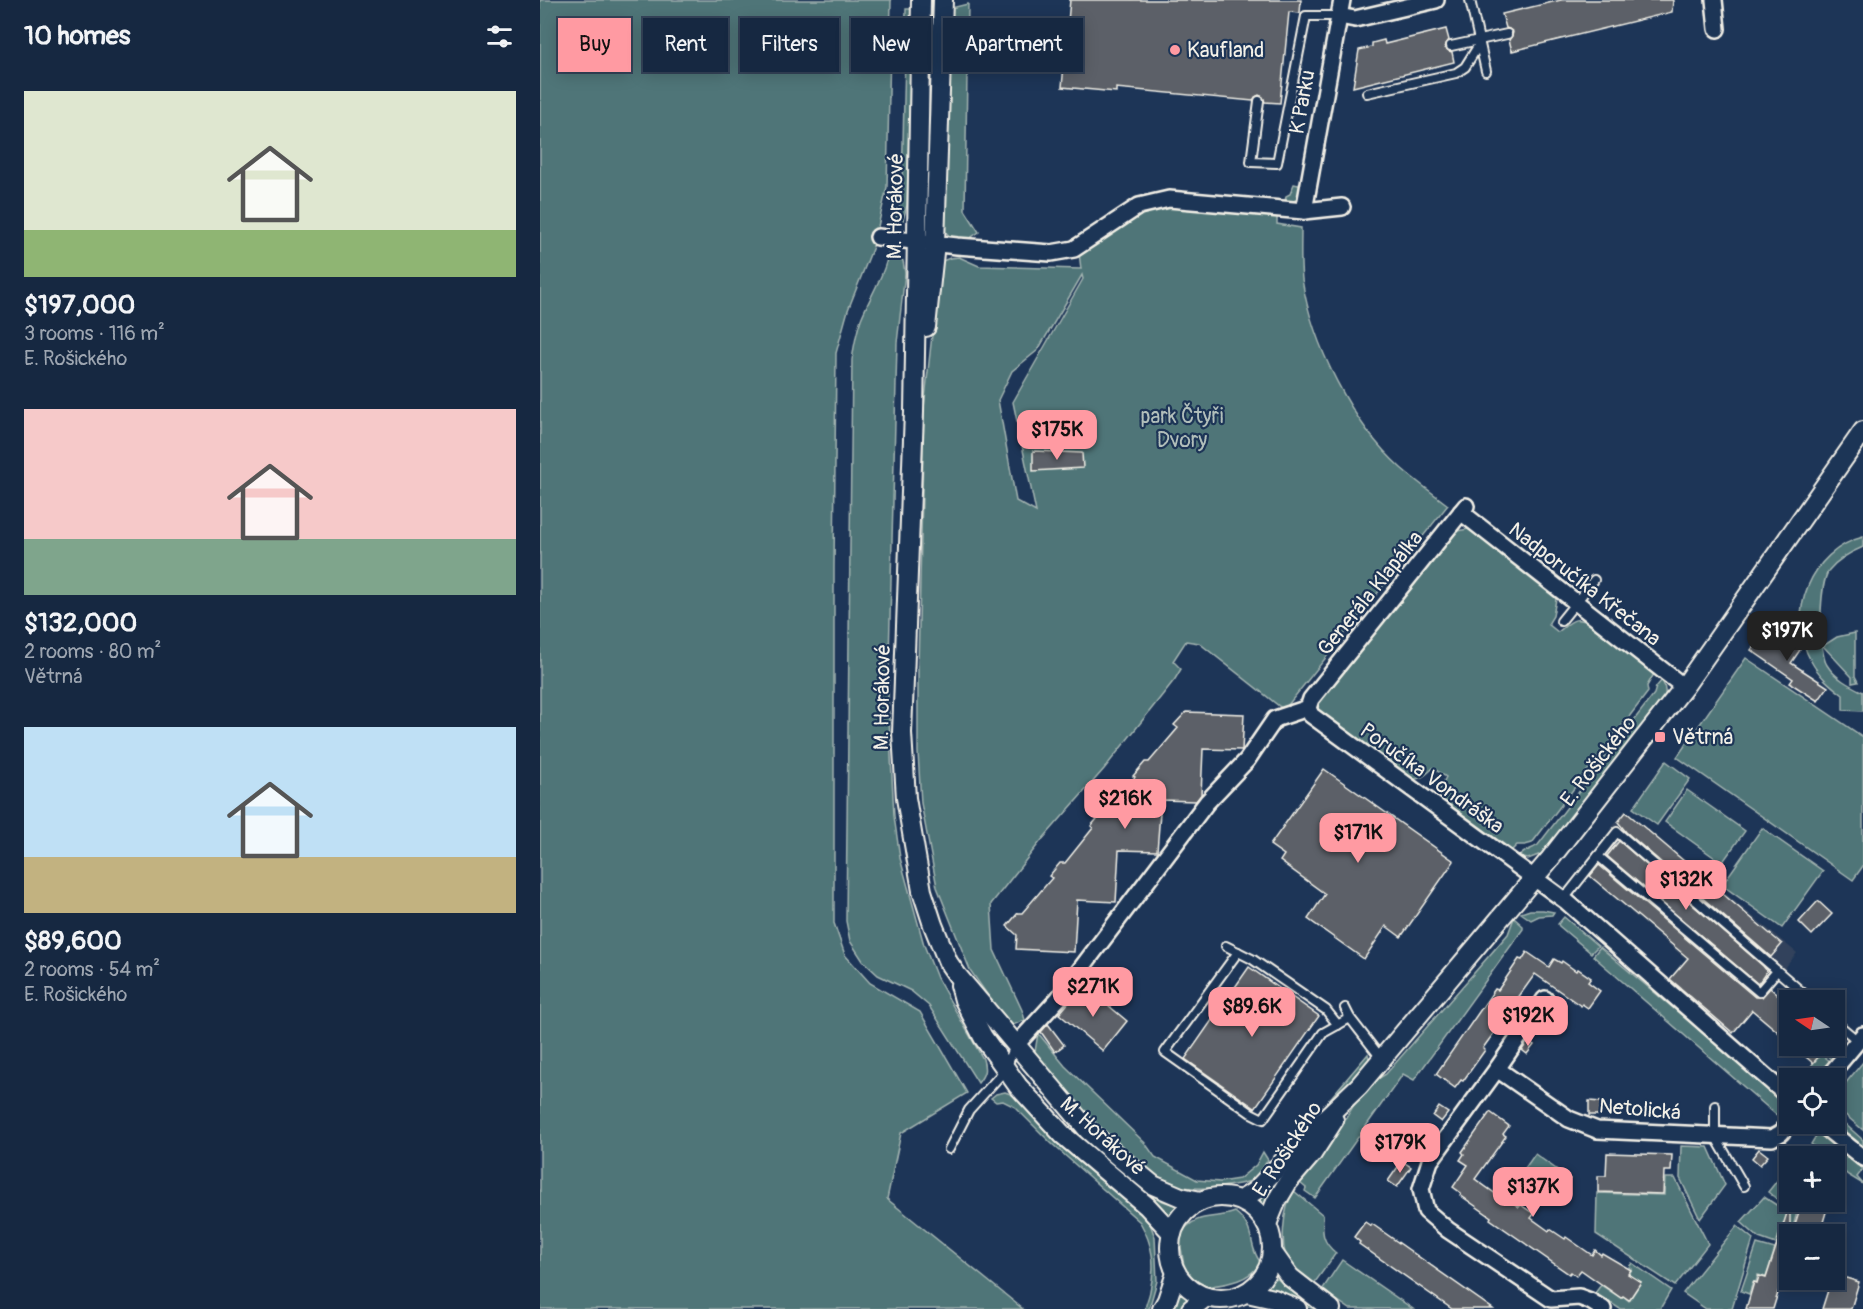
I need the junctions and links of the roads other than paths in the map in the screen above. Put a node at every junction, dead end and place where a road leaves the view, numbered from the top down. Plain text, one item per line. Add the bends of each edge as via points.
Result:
1 (921, 0) edge
2 (1342, 0) edge
3 (1436, 0) edge
4 (1470, 0) edge
5 (1714, 0) edge
6 (943, 1) edge
7 (1339, 16) junction
8 (1717, 30) dead end
9 (1507, 34) dead end
10 (1480, 42) junction
11 (1451, 46) dead end
12 (1486, 71) dead end
13 (1367, 93) dead end
14 (1259, 101) dead end
15 (1342, 207) dead end
16 (1304, 212) junction
17 (878, 237) dead end
18 (926, 242) junction
19 (1863, 431) edge
20 (1464, 509) joint
21 (1594, 580) dead end
22 (1575, 603) junction
23 (1562, 621) dead end
24 (1684, 687) junction
25 (1308, 708) junction
26 (1598, 856) junction
27 (1535, 877) junction
28 (1564, 899) junction
29 (1226, 946) dead end
30 (1238, 952) junction
31 (1777, 971) junction
32 (957, 975) junction
33 (1799, 990) edge
34 (1545, 999) dead end
35 (1345, 1008) dead end
36 (1350, 1018) junction
37 (1338, 1025) junction
38 (1845, 1028) edge
39 (1860, 1038) edge
40 (1016, 1045) junction
41 (1382, 1059) junction
42 (1835, 1068) edge
43 (1006, 1069) junction
44 (1497, 1069) junction
45 (1779, 1088) edge
46 (1345, 1100) junction
47 (1715, 1106) dead end
48 (1779, 1134) edge
49 (1833, 1134) edge
50 (1715, 1136) junction
51 (949, 1149) dead end
52 (1863, 1158) edge
53 (1744, 1186) dead end
54 (1241, 1200) junction
55 (1201, 1201) junction
56 (1267, 1224) junction
57 (1172, 1233) junction
58 (1273, 1253) junction
59 (1176, 1273) junction
60 (1247, 1293) junction
61 (1206, 1297) junction
62 (1551, 1304) edge
63 (1162, 1309) edge
64 (1191, 1309) edge
65 (1297, 1309) edge
66 (1331, 1309) edge
67 (1603, 1309) edge

1 - 18 street, M. Horákové via 918,97
2 - 7 street, K Parku
3 - 7 street via 1355,19
4 - 10 lane
5 - 8 street
6 - 18 street, M. Horákové
7 - 14 lane via 1306,16 1277,163 1251,162
7 - 16 street, K Parku
9 - 10 lane
10 - 11 lane
10 - 12 lane
10 - 13 lane via 1465,67 1456,73
15 - 16 street
16 - 18 street via 1169,199 1139,206 1074,249 1051,253
17 - 18 street
18 - 32 street, M. Horákové via 927,315 914,412 902,733 906,798 922,891 948,962
19 - 24 street, E. Rošického
20 - 22 street, Nadporučíka Křečana
20 - 25 street, Generála Klapálka via 1311,699
21 - 22 lane
22 - 23 lane
22 - 24 street, Nadporučíka Křečana
24 - 27 street, E. Rošického
25 - 27 street, Poručíka Vondráška via 1311,715
25 - 40 street via 1275,719 1058,999
26 - 28 lane
26 - 31 lane via 1759,992
26 - 31 lane via 1617,832
27 - 28 street
27 - 41 street, E. Rošického
28 - 45 street
29 - 30 lane
30 - 37 lane via 1326,1010
30 - 37 lane via 1165,1052 1181,1065 1263,1119 1323,1034
31 - 33 lane
32 - 40 street, M. Horákové
32 - 43 street, M. Horákové via 964,1000 983,1037
34 - 44 street
35 - 36 lane
36 - 37 lane
36 - 41 lane
38 - 39 lane
39 - 42 street
40 - 43 lane
40 - 55 street, M. Horákové via 1088,1130 1120,1158 1153,1185
41 - 46 street, E. Rošického
43 - 51 lane via 969,1110
43 - 57 street, M. Horákové via 1063,1136 1147,1206
44 - 50 street, Netolická via 1569,1119 1597,1130
44 - 62 street via 1430,1161 1420,1189 1426,1211
46 - 54 street, E. Rošického via 1256,1191
46 - 56 street, E. Rošického via 1312,1154 1288,1182
47 - 50 lane
48 - 50 street, Netolická via 1772,1138
49 - 52 street
50 - 53 lane
54 - 55 street via 1214,1197
54 - 56 street via 1252,1206
55 - 57 street via 1178,1220
56 - 58 street
57 - 59 street via 1171,1260
58 - 60 street via 1269,1269
58 - 66 street via 1290,1277
59 - 61 street via 1189,1288
59 - 63 street
60 - 61 street via 1220,1300
60 - 65 street
61 - 64 street
62 - 67 street via 1579,1297

